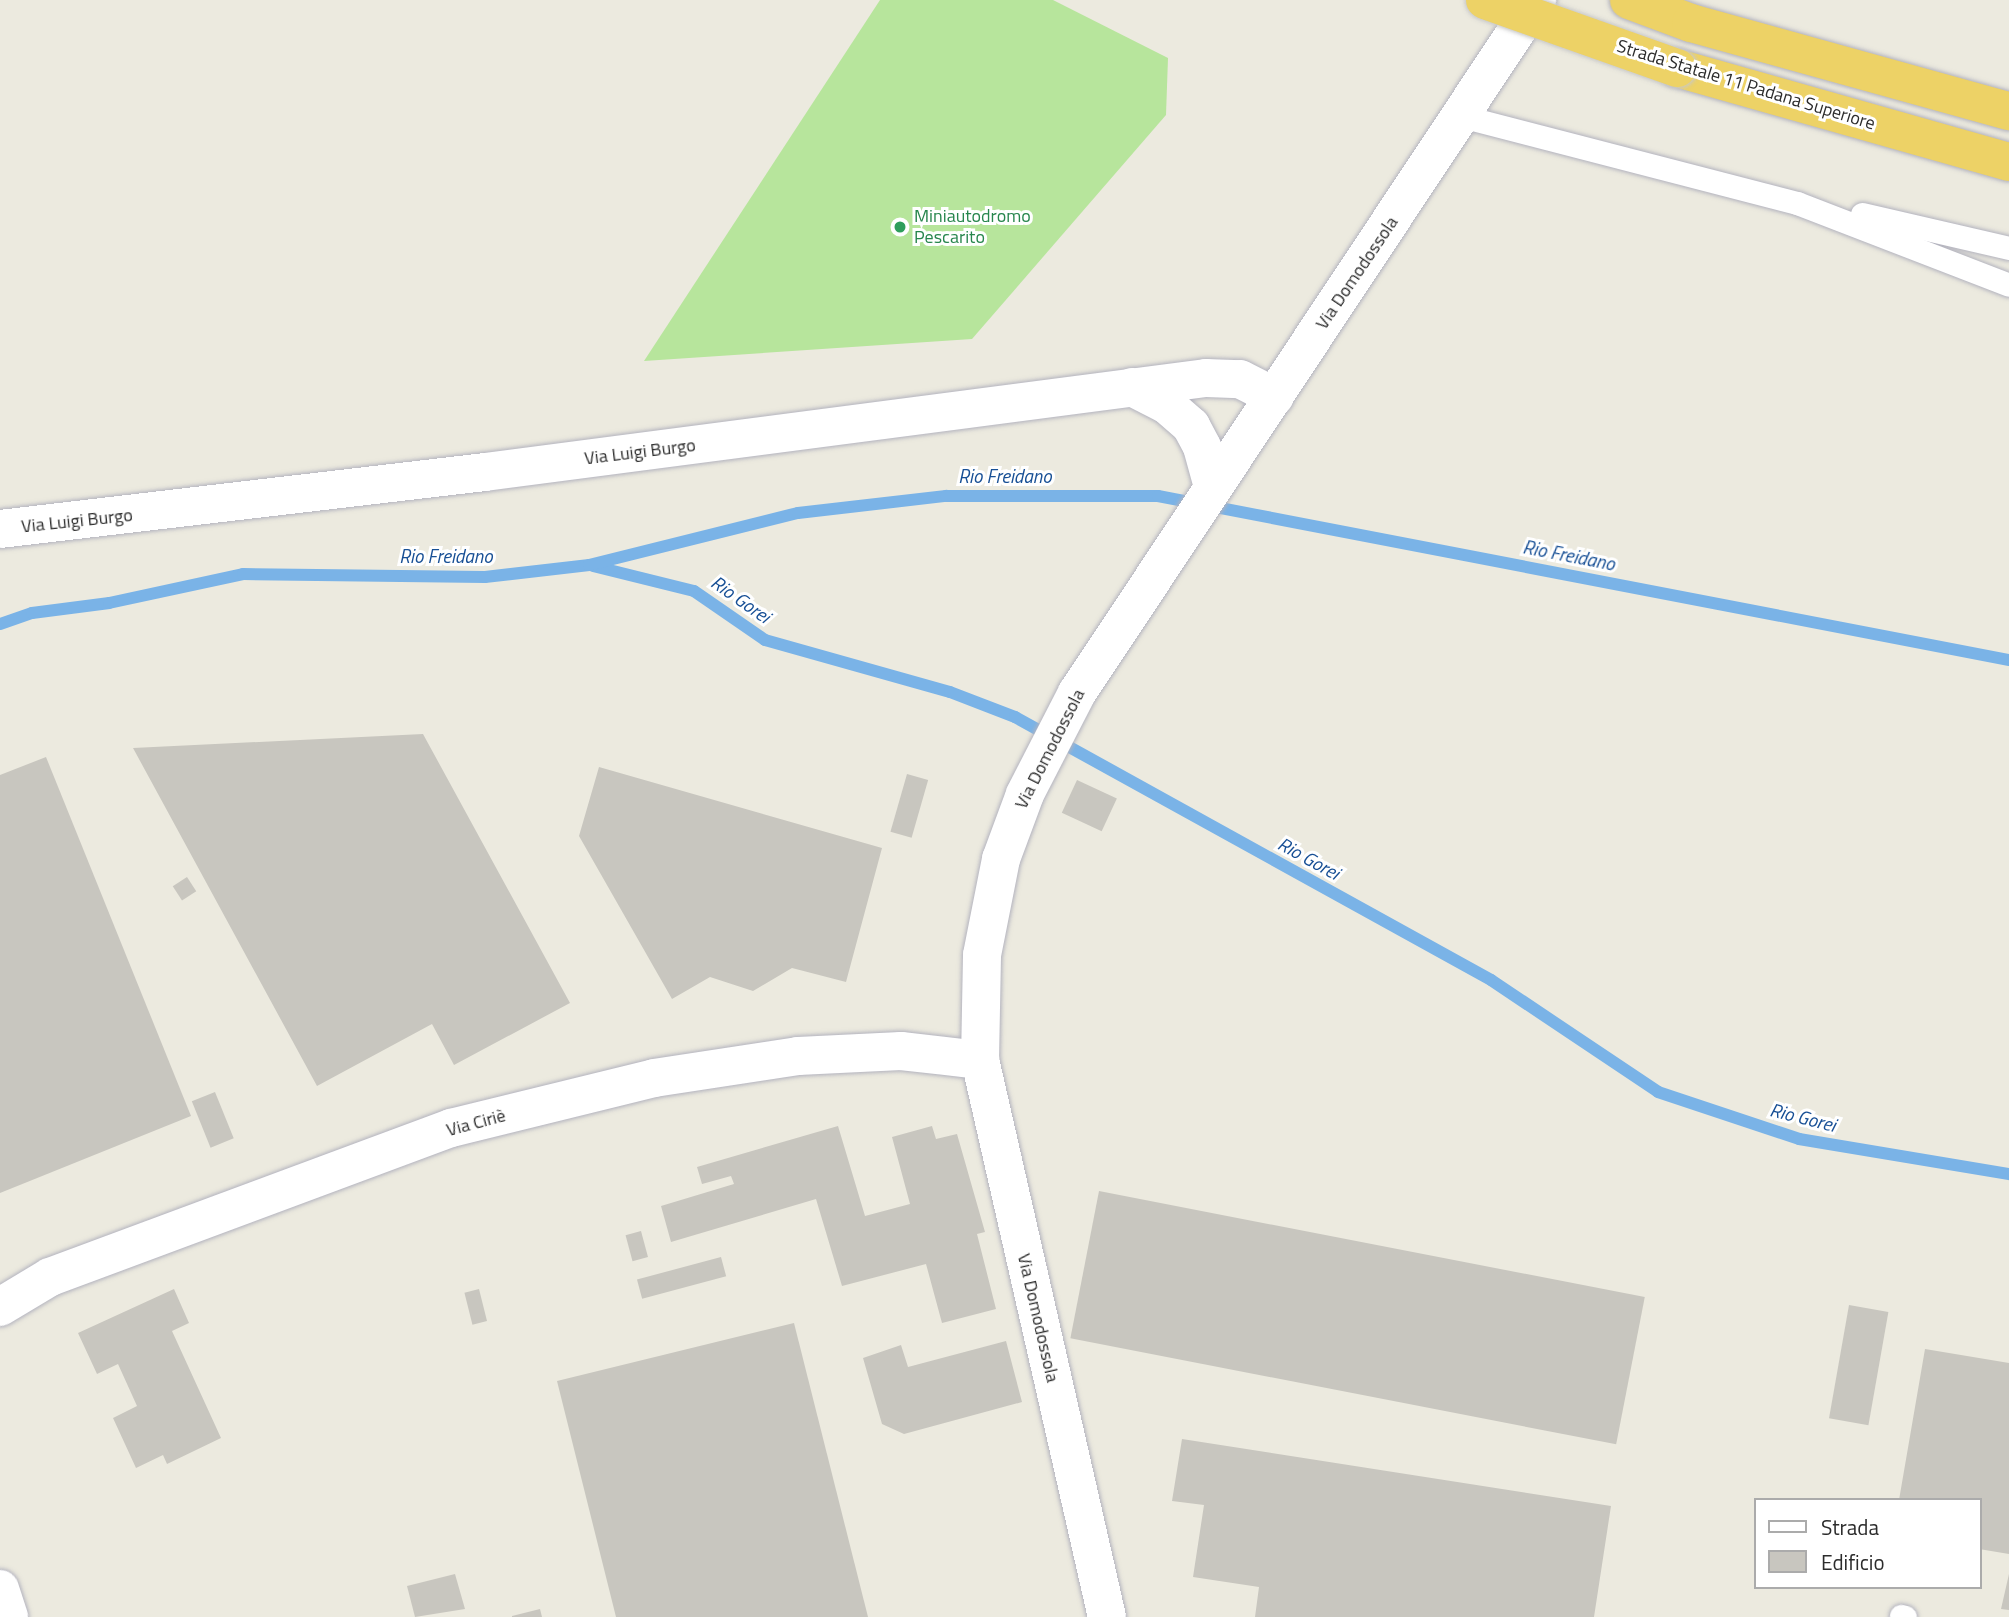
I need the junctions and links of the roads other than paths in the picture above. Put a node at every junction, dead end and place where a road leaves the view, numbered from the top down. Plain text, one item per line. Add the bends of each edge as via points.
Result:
1 (1486, 0) edge
2 (1538, 0) edge
3 (1629, 0) edge
4 (2009, 111) edge
5 (1461, 116) junction
6 (2009, 162) edge
7 (1797, 203) junction
8 (2009, 248) edge
9 (2009, 285) edge
10 (1132, 387) junction
11 (1275, 397) junction
12 (1210, 490) junction
13 (0, 529) edge
14 (980, 1060) junction
15 (0, 1307) edge
16 (0, 1588) edge
17 (9, 1617) edge
18 (1107, 1617) edge

1 - 6 highway, Strada Statale 11 Padana Superiore, bridge via 1677,68
2 - 5 street, Via Domodossola
3 - 4 highway via 1691,23
5 - 7 lane
5 - 11 street, Via Domodossola
7 - 8 lane
7 - 9 lane
10 - 11 street, Via Luigi Burgo via 1223,377 1240,379
10 - 12 street via 1167,405 1191,426 1202,447
10 - 13 street, Via Luigi Burgo via 485,472
11 - 12 street, Via Domodossola
12 - 14 street, Via Domodossola via 1068,709 1042,758 998,873 982,955
14 - 15 street, Via Ciriè via 901,1051 798,1056 654,1078 451,1128 50,1277
14 - 18 street, Via Domodossola
16 - 17 street

